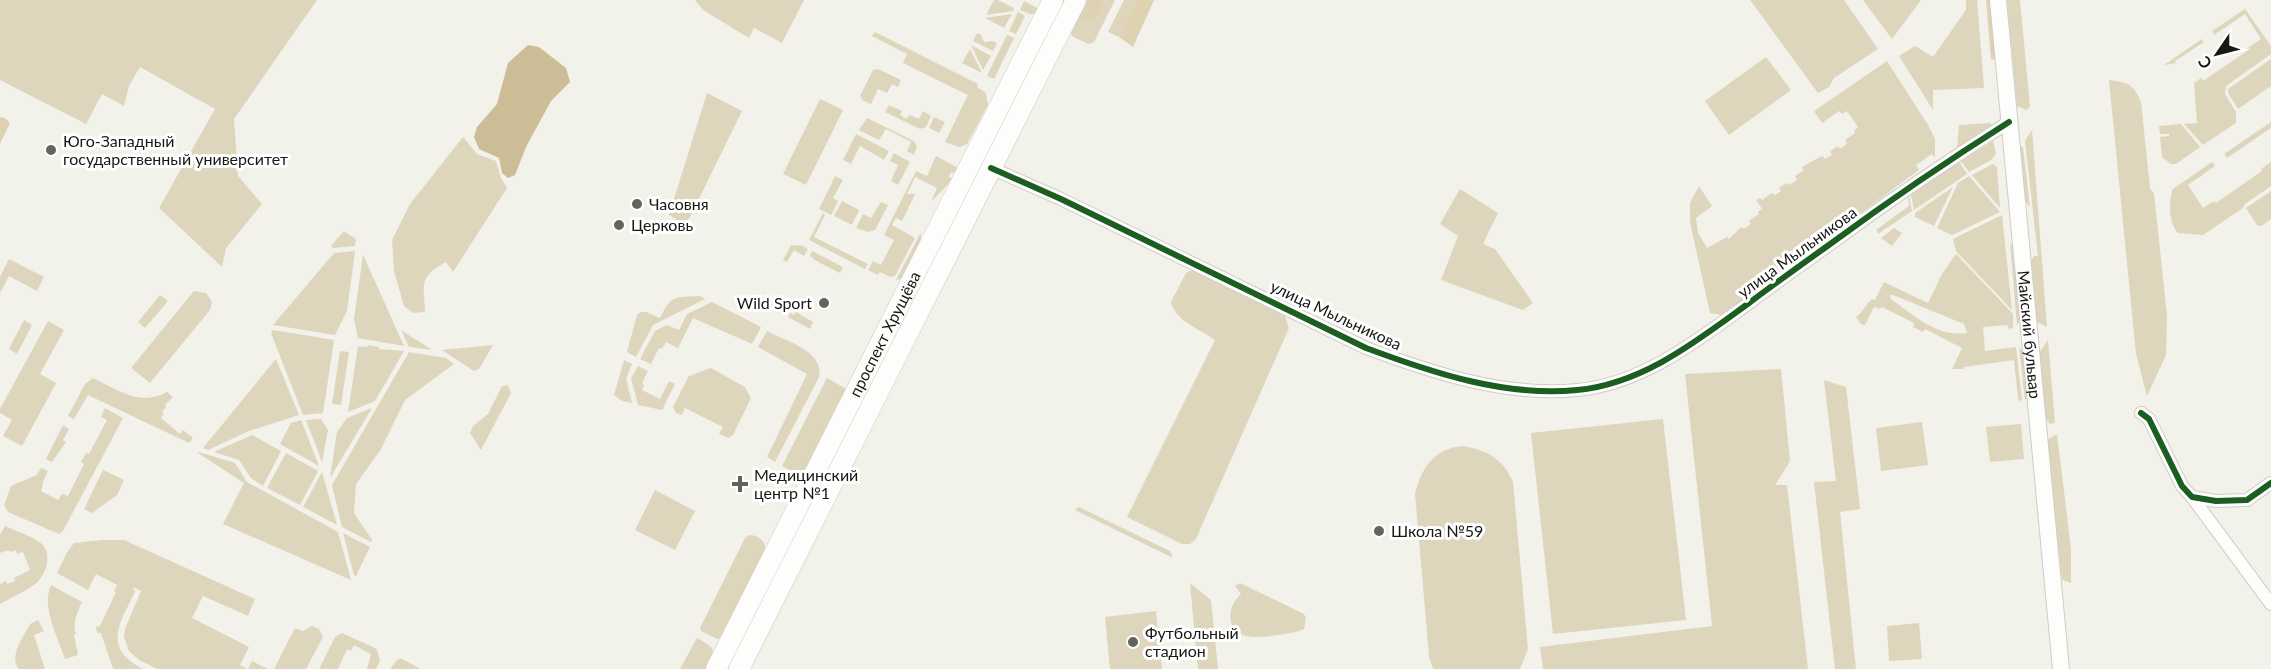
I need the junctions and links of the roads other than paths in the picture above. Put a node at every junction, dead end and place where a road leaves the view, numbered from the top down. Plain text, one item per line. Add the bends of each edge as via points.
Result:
1 (1053, 0) edge
2 (1076, 0) edge
3 (1998, 0) edge
4 (2009, 122) junction
5 (972, 161) junction
6 (991, 168) junction
7 (2141, 413) dead end
8 (2271, 483) edge
9 (2192, 497) junction
10 (2271, 604) edge
11 (716, 669) edge
12 (739, 669) edge
13 (2061, 669) edge

1 - 5 main road, проспект Хрущёва
2 - 6 main road, проспект Хрущёва
3 - 4 main road, Майский бульвар
4 - 6 street, улица Мыльникова via 1679,352 1632,376 1579,390 1492,385 1444,375 1366,348
4 - 13 main road, Майский бульвар
5 - 6 main road
5 - 11 main road, проспект Хрущёва
6 - 12 main road, проспект Хрущёва
7 - 9 street via 2149,419 2182,486
8 - 9 street via 2247,500
9 - 10 street

